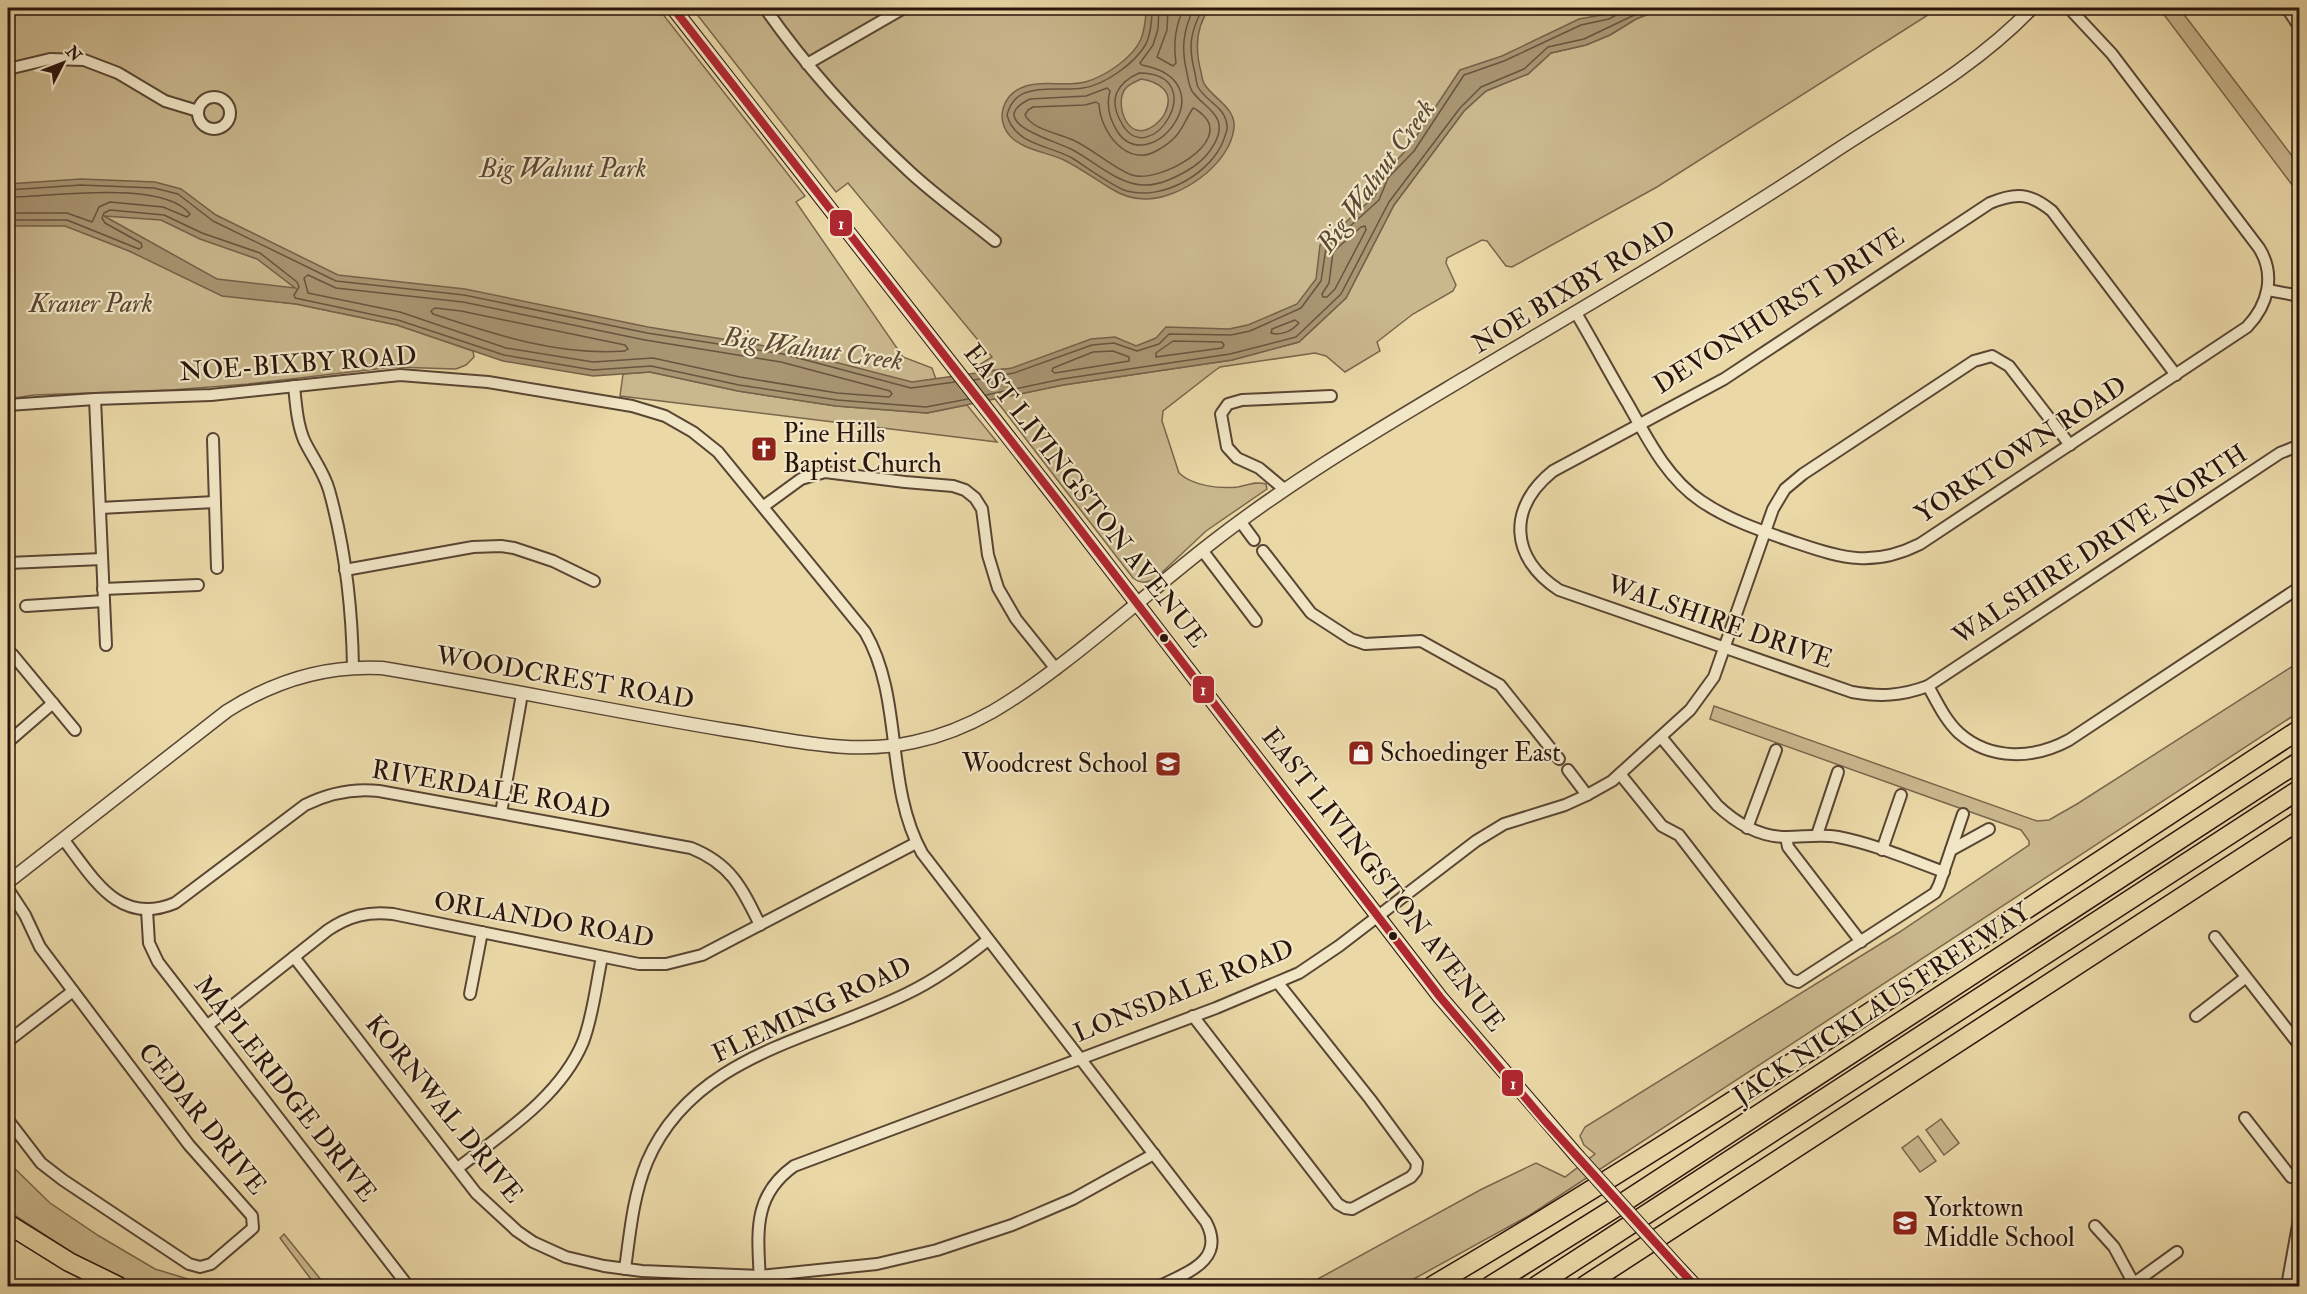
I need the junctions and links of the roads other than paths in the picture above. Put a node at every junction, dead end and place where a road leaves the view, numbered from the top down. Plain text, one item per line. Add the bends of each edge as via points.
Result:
1 (673, 8) edge
2 (765, 8) edge
3 (904, 8) edge
4 (2032, 8) edge
5 (2068, 8) edge
6 (2287, 8) edge
7 (2300, 28) edge
8 (807, 64) junction
9 (8, 69) edge
10 (198, 111) dead end
11 (995, 241) dead end
12 (2268, 290) junction
13 (2300, 296) edge
14 (1576, 313) junction
15 (2176, 375) junction
16 (294, 386) junction
17 (1331, 396) dead end
18 (95, 399) junction
19 (8, 405) edge
20 (1639, 424) junction
21 (213, 439) dead end
22 (2070, 444) junction
23 (2300, 445) edge
24 (1284, 489) junction
25 (215, 502) junction
26 (764, 506) junction
27 (100, 508) junction
28 (1240, 521) junction
29 (1764, 531) junction
30 (1254, 540) dead end
31 (1522, 543) joint
32 (1202, 550) junction
33 (1263, 551) dead end
34 (102, 559) junction
35 (8, 563) edge
36 (217, 568) dead end
37 (345, 570) junction
38 (594, 581) dead end
39 (198, 585) dead end
40 (2300, 587) edge
41 (103, 589) junction
42 (104, 601) junction
43 (1138, 604) junction
44 (26, 606) dead end
45 (1256, 621) dead end
46 (106, 645) dead end
47 (1723, 648) junction
48 (8, 654) edge
49 (353, 667) junction
50 (1056, 669) junction
51 (1928, 686) junction
52 (522, 694) junction
53 (53, 703) junction
54 (2300, 729) edge
55 (75, 730) dead end
56 (1661, 737) junction
57 (8, 742) edge
58 (894, 746) junction
59 (1776, 750) dead end
60 (1559, 759) dead end
61 (2300, 761) edge
62 (1568, 770) dead end
63 (1838, 772) dead end
64 (1620, 774) junction
65 (2300, 789) edge
66 (1587, 795) junction
67 (1901, 795) dead end
68 (501, 813) junction
69 (1963, 814) dead end
70 (2300, 820) edge
71 (1747, 828) junction
72 (1989, 829) dead end
73 (1817, 835) junction
74 (1786, 837) junction
75 (63, 839) junction
76 (916, 843) junction
77 (1882, 849) junction
78 (1951, 850) junction
79 (1944, 872) junction
80 (8, 882) edge
81 (8, 889) edge
82 (147, 910) junction
83 (1378, 916) junction
84 (760, 925) junction
85 (482, 932) junction
86 (2215, 937) dead end
87 (988, 940) junction
88 (1861, 942) junction
89 (294, 957) junction
90 (602, 957) junction
91 (2245, 978) junction
92 (1278, 983) junction
93 (73, 991) junction
94 (470, 994) dead end
95 (1193, 1016) junction
96 (2196, 1016) dead end
97 (207, 1025) junction
98 (8, 1041) edge
99 (2300, 1046) edge
100 (1079, 1058) junction
101 (2245, 1118) dead end
102 (8, 1120) edge
103 (1154, 1154) junction
104 (458, 1168) junction
105 (2300, 1179) edge
106 (2300, 1214) edge
107 (8, 1224) edge
108 (2095, 1226) dead end
109 (2177, 1252) dead end
110 (625, 1269) junction
111 (760, 1281) edge
112 (2132, 1285) edge
113 (118, 1287) edge
114 (408, 1287) edge
115 (1160, 1287) edge
116 (1432, 1287) edge
117 (1490, 1287) edge
118 (1536, 1287) edge
119 (1584, 1287) edge
120 (1695, 1287) edge
121 (2287, 1287) edge

1 - 43 main road, EAST LIVINGSTON AVENUE
2 - 8 street
3 - 8 street
4 - 14 street, NOE BIXBY ROAD via 1955,72 1734,218
5 - 12 street via 2112,54 2259,248 2268,268
6 - 7 street
8 - 11 street via 910,172
9 - 10 street via 50,59 84,60 118,73 165,101
12 - 13 street
12 - 15 street, YORKTOWN ROAD via 2259,312 2247,327
14 - 20 street, YORKTOWN ROAD
14 - 24 street, NOE BIXBY ROAD
15 - 20 street, DEVONHURST DRIVE via 2052,212 2040,201 2024,195 2006,196 1724,379
15 - 22 street, YORKTOWN ROAD
16 - 18 street, NOE-BIXBY ROAD via 211,395
16 - 26 street, NOE-BIXBY ROAD via 400,375 488,382 632,406 665,416 693,432 724,458
16 - 37 street via 304,439 329,490
17 - 24 street via 1242,400 1222,410 1227,447
18 - 19 street, NOE-BIXBY ROAD
18 - 27 street
20 - 29 street, YORKTOWN ROAD via 1660,460 1688,491 1718,512
20 - 31 street, DEVONHURST DRIVE via 1541,480 1525,503
21 - 25 street
22 - 29 street, YORKTOWN ROAD via 1920,544 1887,557 1851,559
22 - 29 street, LONSDALE ROAD via 2009,366 1999,358 1986,356 1793,481 1778,498
23 - 51 street, WALSHIRE DRIVE NORTH via 2280,453
24 - 28 street, NOE BIXBY ROAD
25 - 27 street
25 - 36 street
26 - 50 street via 801,479 825,471 965,490 982,509 988,555 998,588 1016,619
26 - 58 street, NOE-BIXBY ROAD via 874,648 886,690
27 - 34 street
28 - 30 street
28 - 32 street, NOE BIXBY ROAD
29 - 47 street, LONSDALE ROAD
31 - 47 street, WALSHIRE DRIVE via 1534,571 1559,590
32 - 43 street, NOE BIXBY ROAD
32 - 45 street
33 - 60 street via 1311,613 1351,639 1365,644 1421,641 1500,685
34 - 35 street
34 - 41 street
37 - 38 street via 473,547 501,546 554,561
37 - 49 street
39 - 41 street
40 - 51 street via 2069,740 2034,754 1996,752 1968,739 1944,715
41 - 42 street
42 - 44 street
42 - 46 street
43 - 50 street, WOODCREST ROAD
43 - 83 main road, EAST LIVINGSTON AVENUE
47 - 51 street, WALSHIRE DRIVE via 1852,692 1890,696
47 - 56 street, LONSDALE ROAD via 1708,688
48 - 53 street
49 - 52 street, WOODCREST ROAD via 382,668
49 - 75 street, WOODCREST ROAD via 293,679 240,702
50 - 58 street, WOODCREST ROAD via 981,720 938,737
52 - 58 street, WOODCREST ROAD via 813,743
52 - 68 street
53 - 55 street
53 - 57 street
54 - 116 highway via 1559,1211
56 - 64 street, LONSDALE ROAD
56 - 71 street via 1718,805
58 - 76 street, NOE-BIXBY ROAD via 901,800
59 - 71 street
61 - 117 highway, JACK NICKLAUS FREEWAY
62 - 66 street
63 - 73 street
64 - 66 street, LONSDALE ROAD
64 - 88 street via 1662,826 1679,835 1790,979 1798,982
65 - 118 highway, JACK NICKLAUS FREEWAY
66 - 83 street, LONSDALE ROAD via 1504,824 1476,840
67 - 77 street
68 - 82 street, RIVERDALE ROAD via 379,791 333,793 292,813 175,903
68 - 84 street, RIVERDALE ROAD via 680,845 703,853 718,861 736,880
69 - 78 street
70 - 119 highway
71 - 74 street
72 - 78 street
73 - 74 street
73 - 77 street
74 - 88 street via 1788,847
75 - 80 street, WOODCREST ROAD
75 - 82 street via 105,891 128,907
76 - 84 street, ORLANDO ROAD
76 - 87 street, NOE-BIXBY ROAD
77 - 79 street
78 - 79 street
79 - 88 street via 1938,890 1930,897
81 - 93 street, CEDAR DRIVE via 39,947
82 - 97 street, MAPLERIDGE DRIVE via 153,952
83 - 92 street, LONSDALE ROAD via 1318,961
83 - 120 main road, EAST LIVINGSTON AVENUE, bridge via 1440,996
84 - 90 street, ORLANDO ROAD via 702,955 678,962 639,964
85 - 89 street, ORLANDO ROAD via 369,913 336,925
85 - 90 street, ORLANDO ROAD
85 - 94 street
86 - 91 street
87 - 100 street, NOE-BIXBY ROAD
87 - 110 street, FLEMING ROAD via 907,994 740,1064 697,1093 670,1122 648,1160 635,1201
89 - 97 street, ORLANDO ROAD
89 - 104 street, KORNWAL DRIVE
90 - 104 street via 586,1032 572,1063 532,1110
91 - 96 street
91 - 99 street
92 - 95 street, LONSDALE ROAD
92 - 95 street via 1417,1163 1411,1177 1360,1205 1348,1209 1338,1204
93 - 98 street
93 - 102 street, CEDAR DRIVE via 189,1145 252,1216 254,1228 211,1264 189,1264 41,1163
95 - 100 street, LONSDALE ROAD
97 - 114 street, MAPLERIDGE DRIVE
100 - 103 street, NOE-BIXBY ROAD
100 - 111 street, LONSDALE ROAD via 794,1166 770,1190 760,1211
101 - 105 street via 2291,1177
103 - 111 street, KORNWAL DRIVE via 1063,1203 938,1250 877,1264
103 - 115 street, NOE-BIXBY ROAD via 1212,1235 1211,1248 1199,1265
104 - 110 street, KORNWAL DRIVE via 493,1210 533,1242 576,1259
106 - 121 street
107 - 113 highway
108 - 112 street via 2114,1247
109 - 112 street
110 - 111 street, KORNWAL DRIVE

